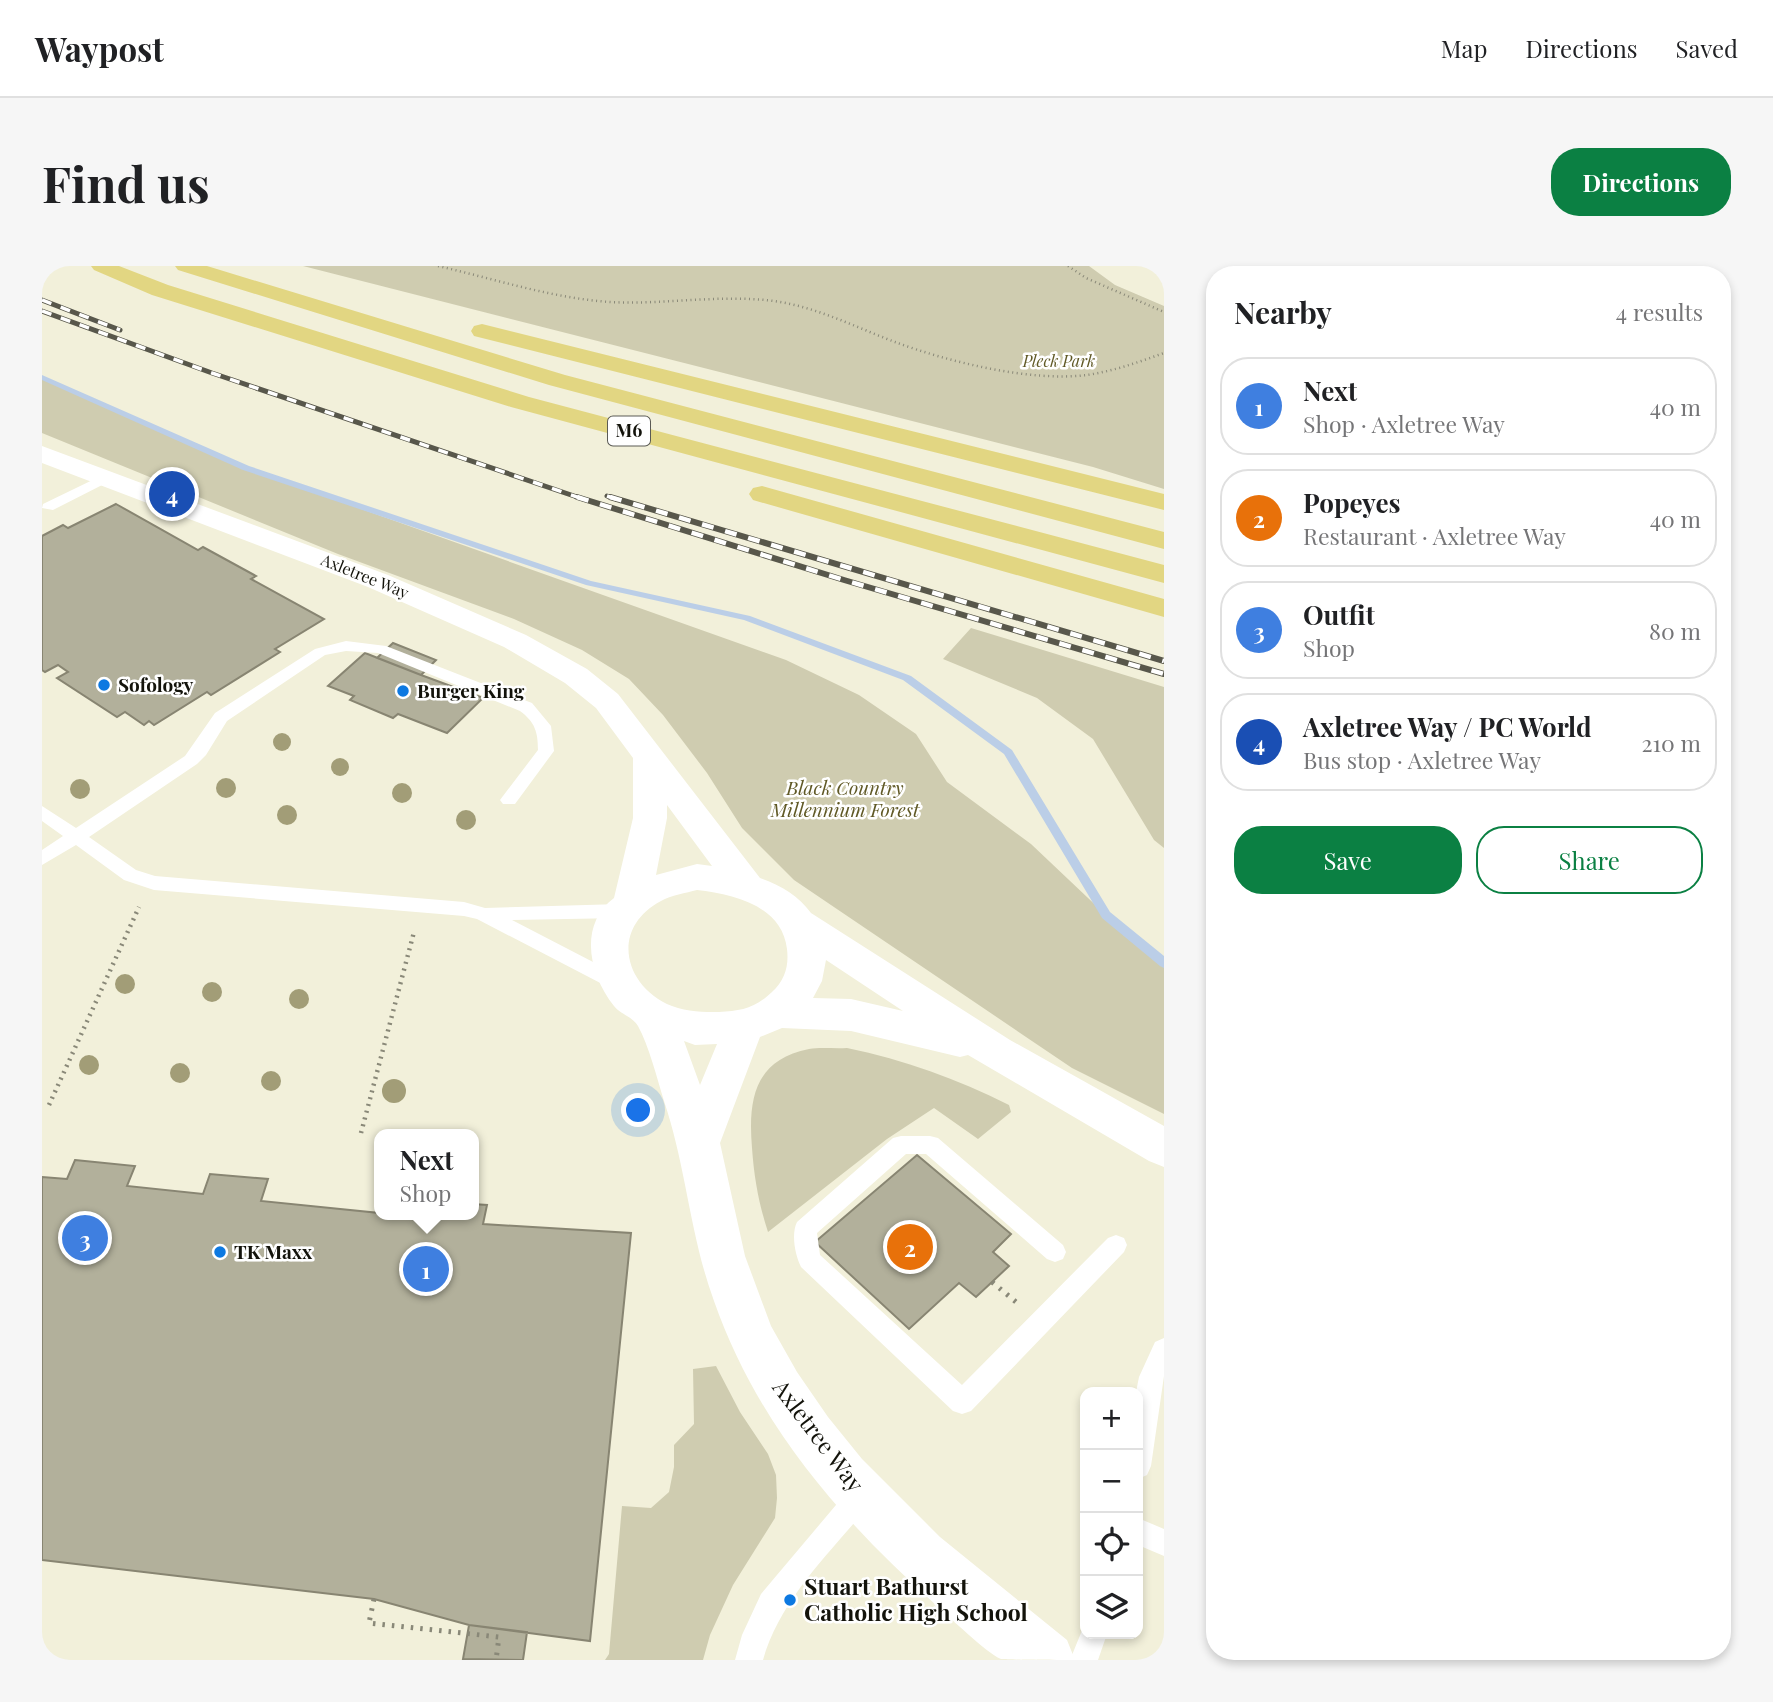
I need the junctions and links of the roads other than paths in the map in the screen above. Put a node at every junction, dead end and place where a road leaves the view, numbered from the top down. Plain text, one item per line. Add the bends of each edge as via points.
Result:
1 (101, 266) edge
2 (189, 267) edge
3 (160, 290) junction
4 (42, 454) edge
5 (661, 465) dead end
6 (105, 478) junction
7 (740, 488) dead end
8 (1164, 502) edge
9 (48, 506) dead end
10 (1164, 541) edge
11 (1164, 574) edge
12 (1164, 608) edge
13 (649, 759) junction
14 (509, 800) dead end
15 (42, 812) edge
16 (76, 837) junction
17 (42, 859) edge
18 (746, 884) junction
19 (626, 906) junction
20 (482, 914) junction
21 (798, 923) junction
22 (615, 982) junction
23 (655, 1017) junction
24 (760, 1020) junction
25 (996, 1052) junction
26 (698, 1143) junction
27 (1164, 1148) edge
28 (1116, 1245) dead end
29 (1055, 1252) dead end
30 (1164, 1350) edge
31 (1140, 1450) edge
32 (861, 1494) junction
33 (1143, 1533) edge
34 (1164, 1543) edge
35 (1091, 1639) edge
36 (749, 1660) edge
37 (1047, 1660) edge
38 (1084, 1660) edge

1 - 3 highway, M6
2 - 8 highway via 476,330
2 - 10 highway, M6 via 557,380
3 - 5 highway via 369,374 502,420
3 - 11 highway, M6 via 520,402
4 - 6 street, Axletree Way
6 - 9 lane
6 - 13 street, Axletree Way via 378,580 514,641 576,676 607,701
7 - 12 highway
13 - 18 street, Axletree Way
13 - 19 street via 650,818
14 - 16 lane via 543,759 544,724 526,707 381,649 346,646 320,652 252,695 221,717 191,760
15 - 16 lane
16 - 17 lane
16 - 20 lane via 130,875 154,883 422,904
18 - 19 street via 722,878 685,879 651,888
18 - 21 street via 784,907
19 - 20 lane
19 - 22 street via 609,933 607,957
20 - 22 lane
21 - 24 street via 807,946 807,971 797,993
21 - 25 street
22 - 23 street
23 - 24 street via 713,1030
23 - 26 street, Axletree Way
24 - 25 street via 852,1014
24 - 26 street
25 - 27 street
26 - 32 street, Axletree Way via 715,1226 753,1340 814,1438
28 - 29 lane via 962,1402 809,1260 805,1229 901,1145 930,1145
30 - 31 lane via 1151,1377
32 - 36 lane via 771,1604
32 - 37 street, Axletree Way via 924,1559
33 - 34 lane
35 - 38 lane

